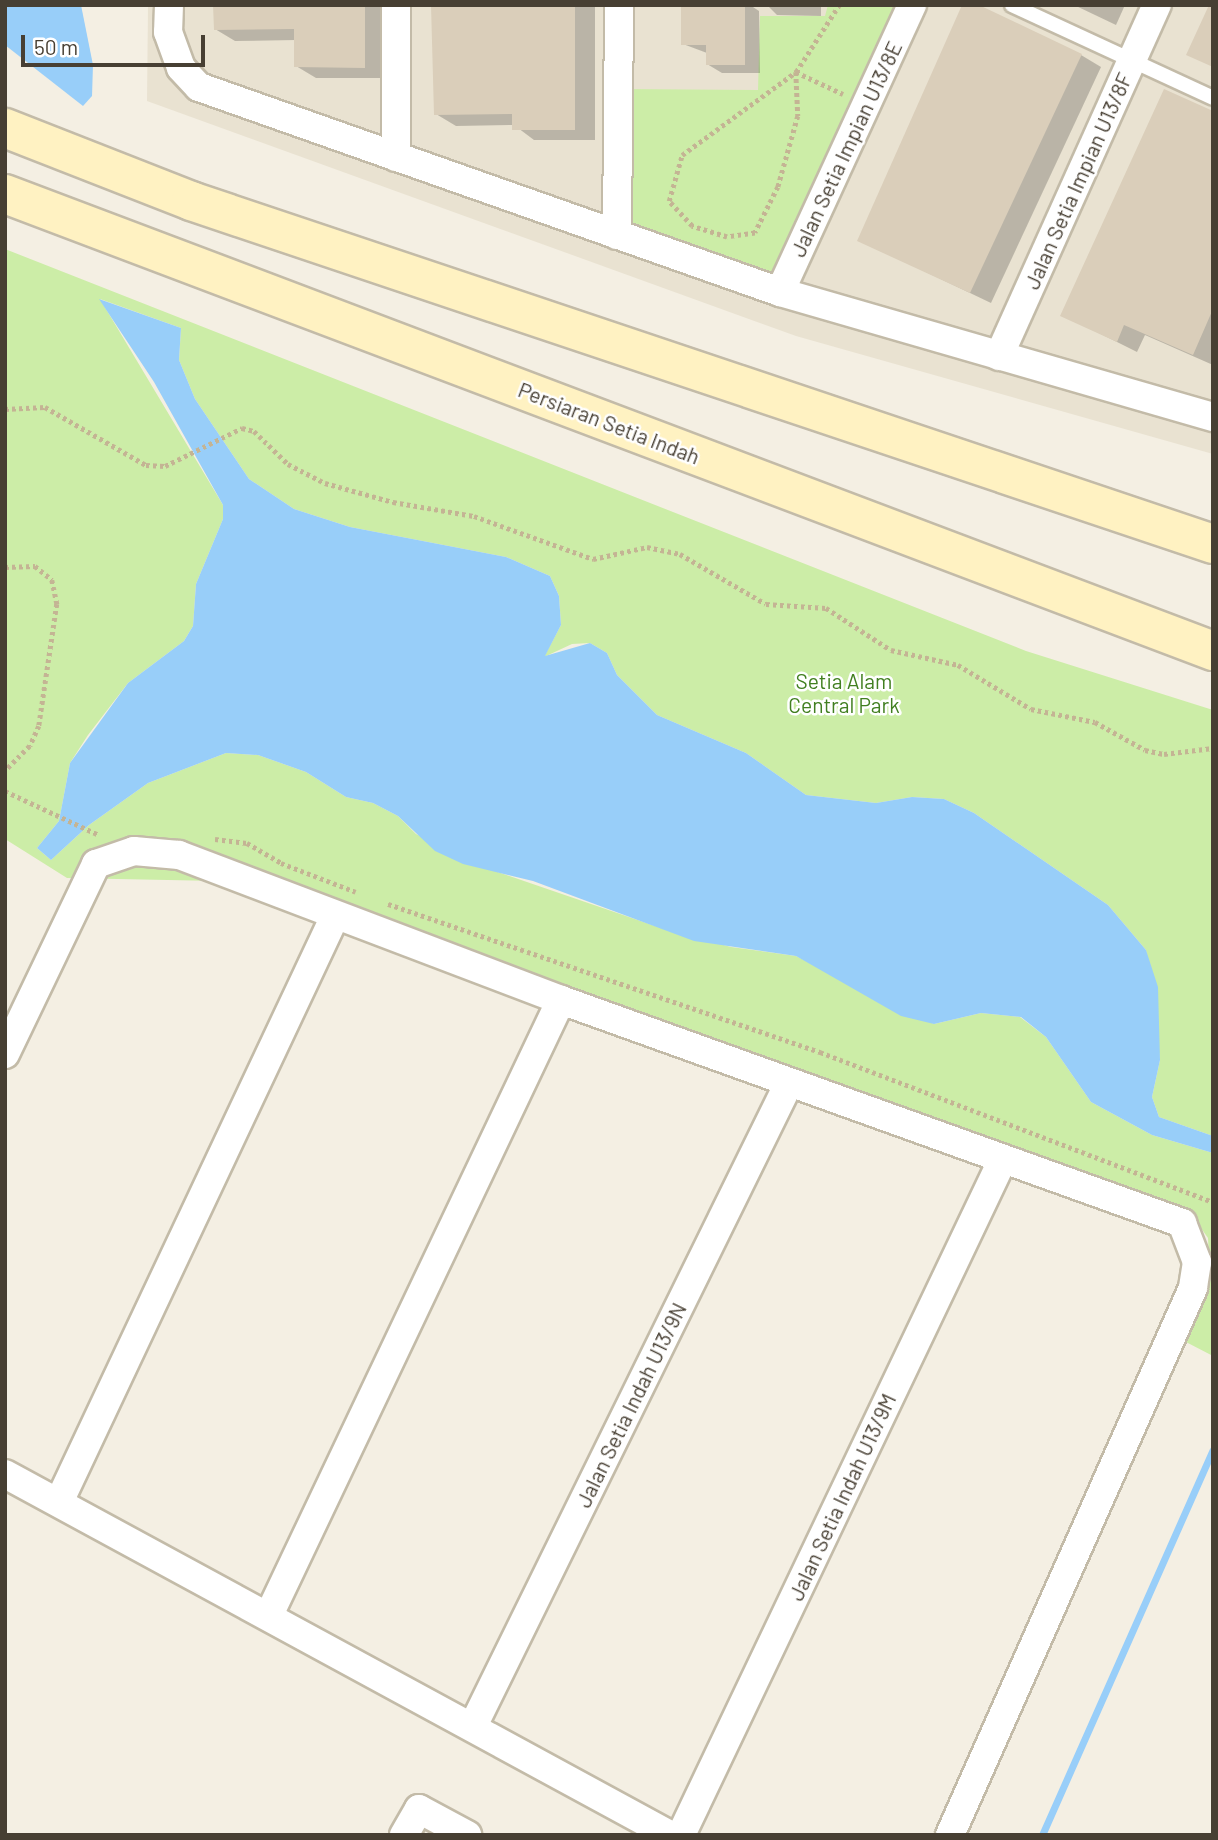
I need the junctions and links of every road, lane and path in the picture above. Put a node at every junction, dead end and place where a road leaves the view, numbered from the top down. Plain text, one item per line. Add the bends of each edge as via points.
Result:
1 (169, 5) edge
2 (396, 5) edge
3 (619, 5) edge
4 (839, 5) edge
5 (912, 5) edge
6 (1012, 5) edge
7 (1157, 5) edge
8 (1132, 60) junction
9 (796, 72) junction
10 (1213, 97) edge
11 (866, 105) junction
12 (5, 128) edge
13 (396, 157) junction
14 (5, 194) edge
15 (617, 235) junction
16 (780, 292) junction
17 (999, 356) junction
18 (5, 409) edge
19 (1213, 417) edge
20 (1213, 544) edge
21 (5, 566) edge
22 (1213, 652) edge
23 (1213, 748) edge
24 (5, 771) edge
25 (5, 791) edge
26 (107, 834) dead end
27 (208, 838) dead end
28 (365, 895) dead end
29 (377, 900) dead end
30 (335, 916) junction
31 (561, 1000) junction
32 (5, 1055) edge
33 (789, 1083) junction
34 (1003, 1159) junction
35 (1213, 1202) edge
36 (5, 1474) edge
37 (59, 1502) junction
38 (269, 1615) junction
39 (473, 1726) junction
40 (404, 1835) edge
41 (467, 1835) edge
42 (670, 1835) edge
43 (681, 1835) edge
44 (950, 1835) edge

1 - 13 street via 168,32 181,68 198,87
2 - 13 street
3 - 15 street
4 - 9 path
5 - 11 street, Jalan Setia Impian U13/8E
6 - 8 lane
7 - 8 street, Jalan Setia Impian U13/8F
8 - 10 lane
8 - 17 street, Jalan Setia Impian U13/8F
9 - 9 path via 799,116 778,187 755,233 727,237 692,226 669,201 682,155
9 - 11 path
11 - 16 street, Jalan Setia Impian U13/8E
12 - 20 street via 191,201
13 - 15 street
14 - 22 street, Persiaran Setia Indah
15 - 16 street
16 - 17 street
17 - 19 street
18 - 23 path via 44,407 146,465 165,466 231,430 254,431 288,464 325,483 393,502 474,516 593,559 647,547 680,554 766,604 826,608 891,650 958,664 1015,702 1095,722 1145,750 1164,754
21 - 24 path via 36,566 52,580 57,604 39,726 30,746
25 - 26 path via 95,835
27 - 28 path via 247,843 281,863
29 - 35 path via 820,1052
30 - 31 street
30 - 32 street via 179,855 134,852 96,864
30 - 37 street
31 - 33 street
31 - 38 street
33 - 34 street
33 - 39 street, Jalan Setia Indah U13/9N
34 - 43 street, Jalan Setia Indah U13/9M
34 - 44 street via 1182,1223 1198,1262 1193,1289
36 - 37 street
37 - 38 street
38 - 39 street
39 - 42 street
40 - 41 street via 419,1809

